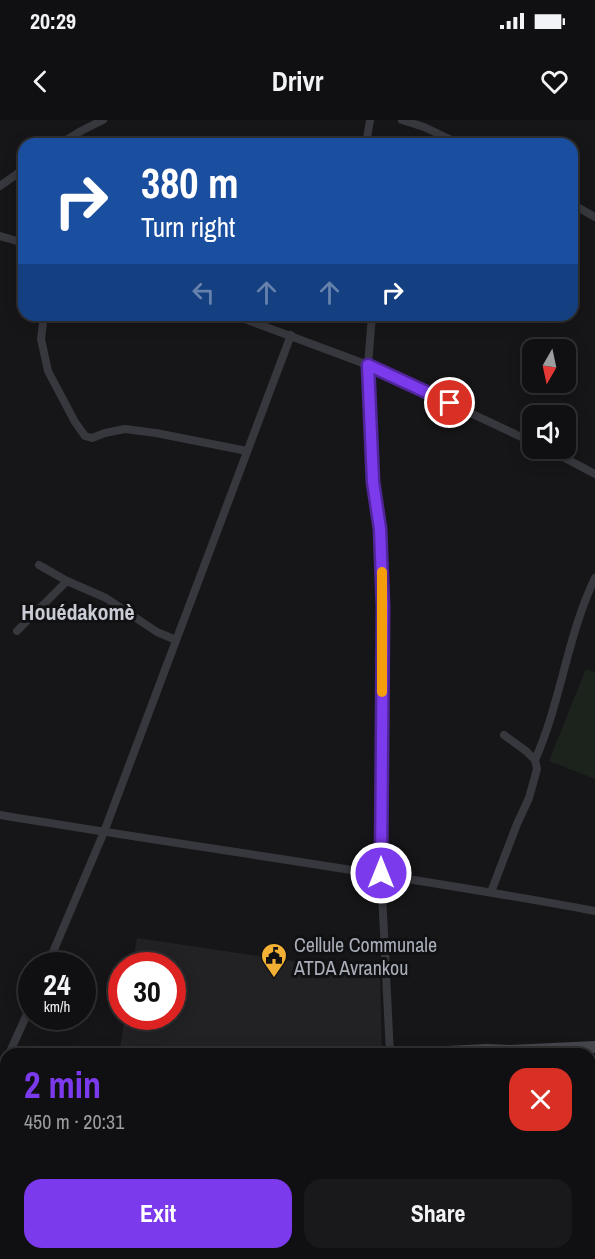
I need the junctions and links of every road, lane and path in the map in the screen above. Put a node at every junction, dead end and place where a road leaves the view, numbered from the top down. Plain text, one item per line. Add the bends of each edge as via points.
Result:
1 (103, 120) edge
2 (370, 120) edge
3 (402, 120) edge
4 (70, 138) edge
5 (367, 138) edge
6 (447, 138) edge
7 (18, 173) edge
8 (0, 186) edge
9 (578, 207) edge
10 (595, 217) edge
11 (0, 236) edge
12 (18, 241) edge
13 (43, 321) edge
14 (251, 321) edge
15 (372, 321) edge
16 (291, 335) junction
17 (368, 365) junction
18 (522, 437) edge
19 (247, 451) junction
20 (567, 459) edge
21 (595, 474) edge
22 (39, 564) dead end
23 (595, 578) edge
24 (67, 581) junction
25 (17, 631) dead end
26 (176, 640) junction
27 (504, 735) dead end
28 (535, 760) junction
29 (0, 815) edge
30 (104, 832) junction
31 (381, 873) junction
32 (491, 892) junction
33 (595, 911) edge
34 (53, 952) edge
35 (20, 1030) edge
36 (12, 1048) edge
37 (390, 1048) edge

1 - 4 street
2 - 5 street
3 - 6 street
7 - 8 street
9 - 10 street
11 - 12 street
13 - 19 street via 41,339 48,371 85,435 92,438 125,429
14 - 16 street
15 - 17 street
16 - 17 street
16 - 19 street
17 - 18 street
17 - 31 street via 383,607
19 - 26 street
20 - 21 street
22 - 24 street
23 - 28 street via 584,600 548,728
24 - 25 street
24 - 26 street via 106,598
26 - 30 street
27 - 28 street
28 - 32 street via 536,776 529,798
29 - 30 street
30 - 31 street
30 - 34 street
31 - 32 street
31 - 37 street
32 - 33 street
35 - 36 street

